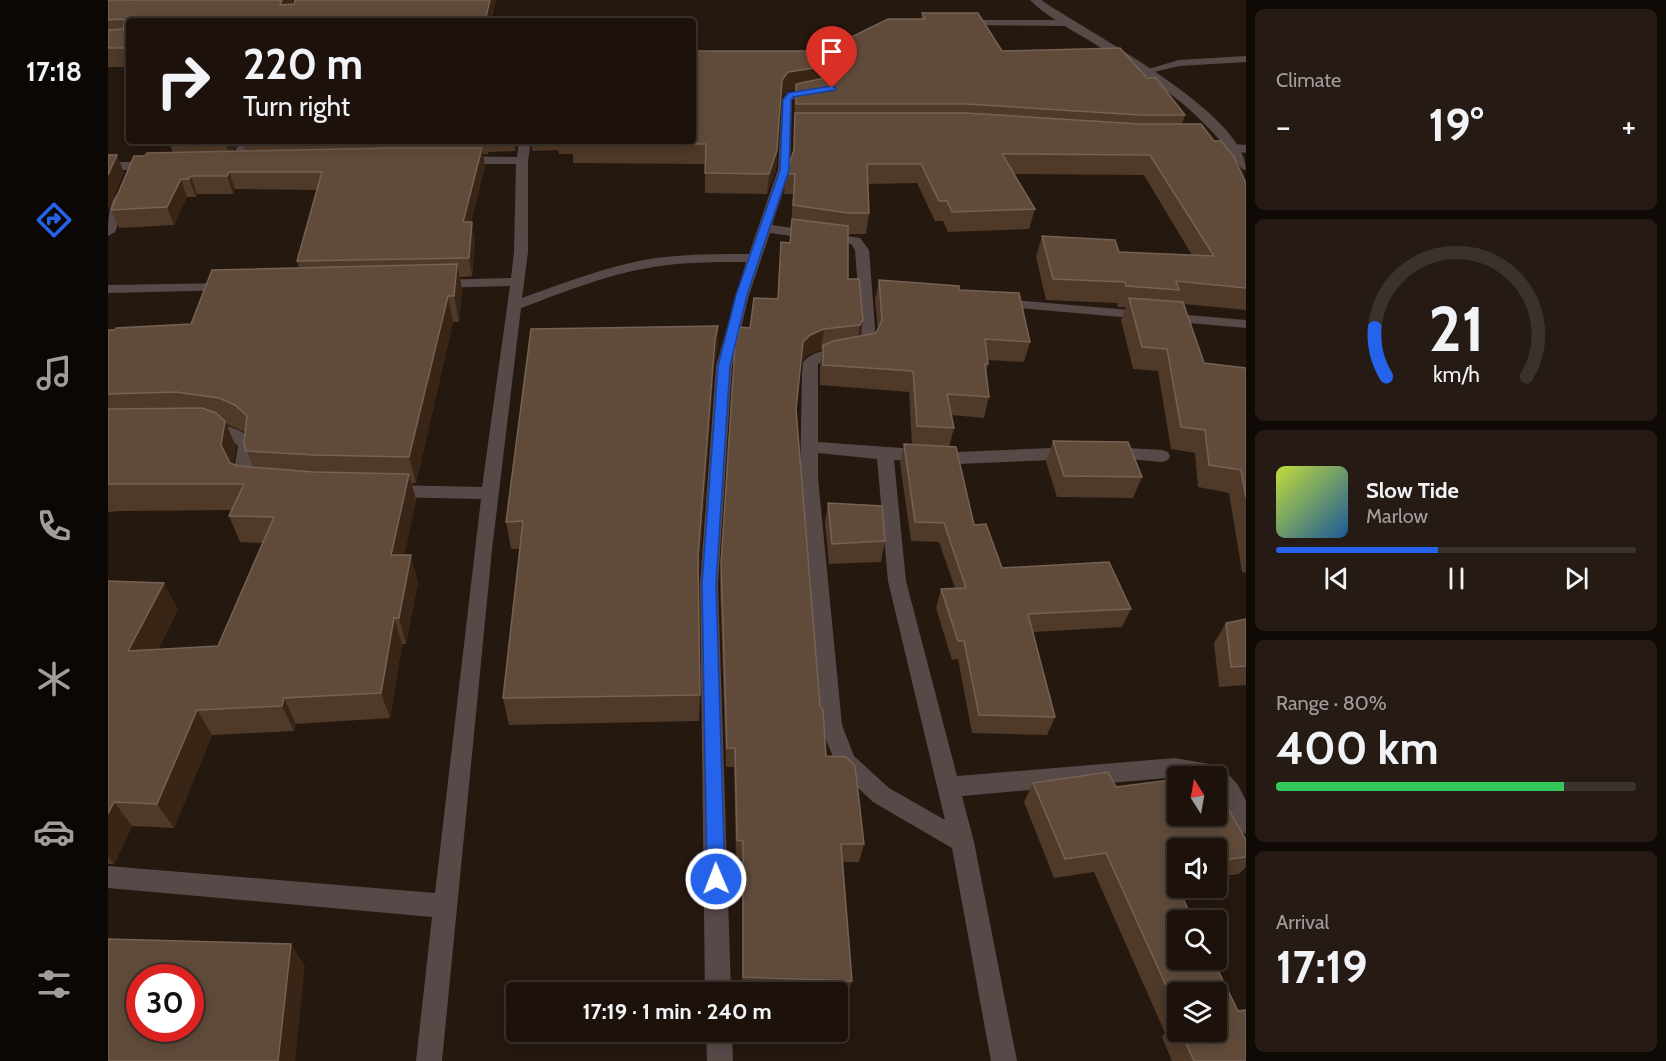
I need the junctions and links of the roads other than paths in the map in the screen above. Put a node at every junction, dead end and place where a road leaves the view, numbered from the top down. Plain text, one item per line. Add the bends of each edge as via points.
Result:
1 (1035, 0) edge
2 (946, 22) edge
3 (1066, 23) junction
4 (815, 53) edge
5 (1246, 58) edge
6 (1146, 71) junction
7 (1204, 138) edge
8 (1225, 138) junction
9 (245, 144) edge
10 (525, 144) edge
11 (1233, 148) junction
12 (1246, 149) edge
13 (443, 160) edge
14 (522, 161) junction
15 (235, 164) edge
16 (169, 165) edge
17 (108, 166) edge
18 (135, 166) junction
19 (1246, 166) edge
20 (765, 228) junction
21 (108, 232) edge
22 (755, 258) junction
23 (518, 282) junction
24 (424, 284) edge
25 (248, 286) edge
26 (108, 289) edge
27 (984, 302) edge
28 (514, 306) junction
29 (1246, 324) edge
30 (190, 427) edge
31 (809, 447) junction
32 (885, 454) junction
33 (1162, 456) dead end
34 (271, 487) edge
35 (371, 491) edge
36 (491, 493) junction
37 (949, 787) junction
38 (1246, 825) edge
39 (962, 842) junction
40 (108, 877) edge
41 (445, 906) junction
42 (718, 982) edge
43 (719, 1042) edge
44 (429, 1061) edge
45 (720, 1061) edge
46 (1004, 1061) edge

1 - 3 street
2 - 3 street
3 - 6 street
4 - 20 street via 836,82 832,88 791,95 787,100 791,127 784,170
5 - 6 street via 1179,63
6 - 8 street via 1181,92
7 - 8 street
8 - 11 street
9 - 15 street
10 - 14 street
11 - 12 street
11 - 19 street
13 - 14 street
14 - 23 street
16 - 18 street
17 - 18 street
18 - 21 street
20 - 22 street
20 - 31 street via 855,241 862,250 871,293 866,350 821,355 811,362
22 - 28 street via 642,264
22 - 42 street via 732,326 724,366 709,584
23 - 24 street
23 - 28 street
25 - 26 street
27 - 29 street
28 - 36 street
30 - 34 street via 213,427 234,433 247,444 243,470 249,484
31 - 32 street
31 - 39 street via 831,725 846,762 881,795
32 - 33 street via 957,458 1102,453
32 - 37 street via 897,581
35 - 36 street
36 - 41 street
37 - 38 street via 1175,768 1215,775 1230,792
37 - 39 street
39 - 46 street
40 - 41 street
41 - 44 street
43 - 45 street

